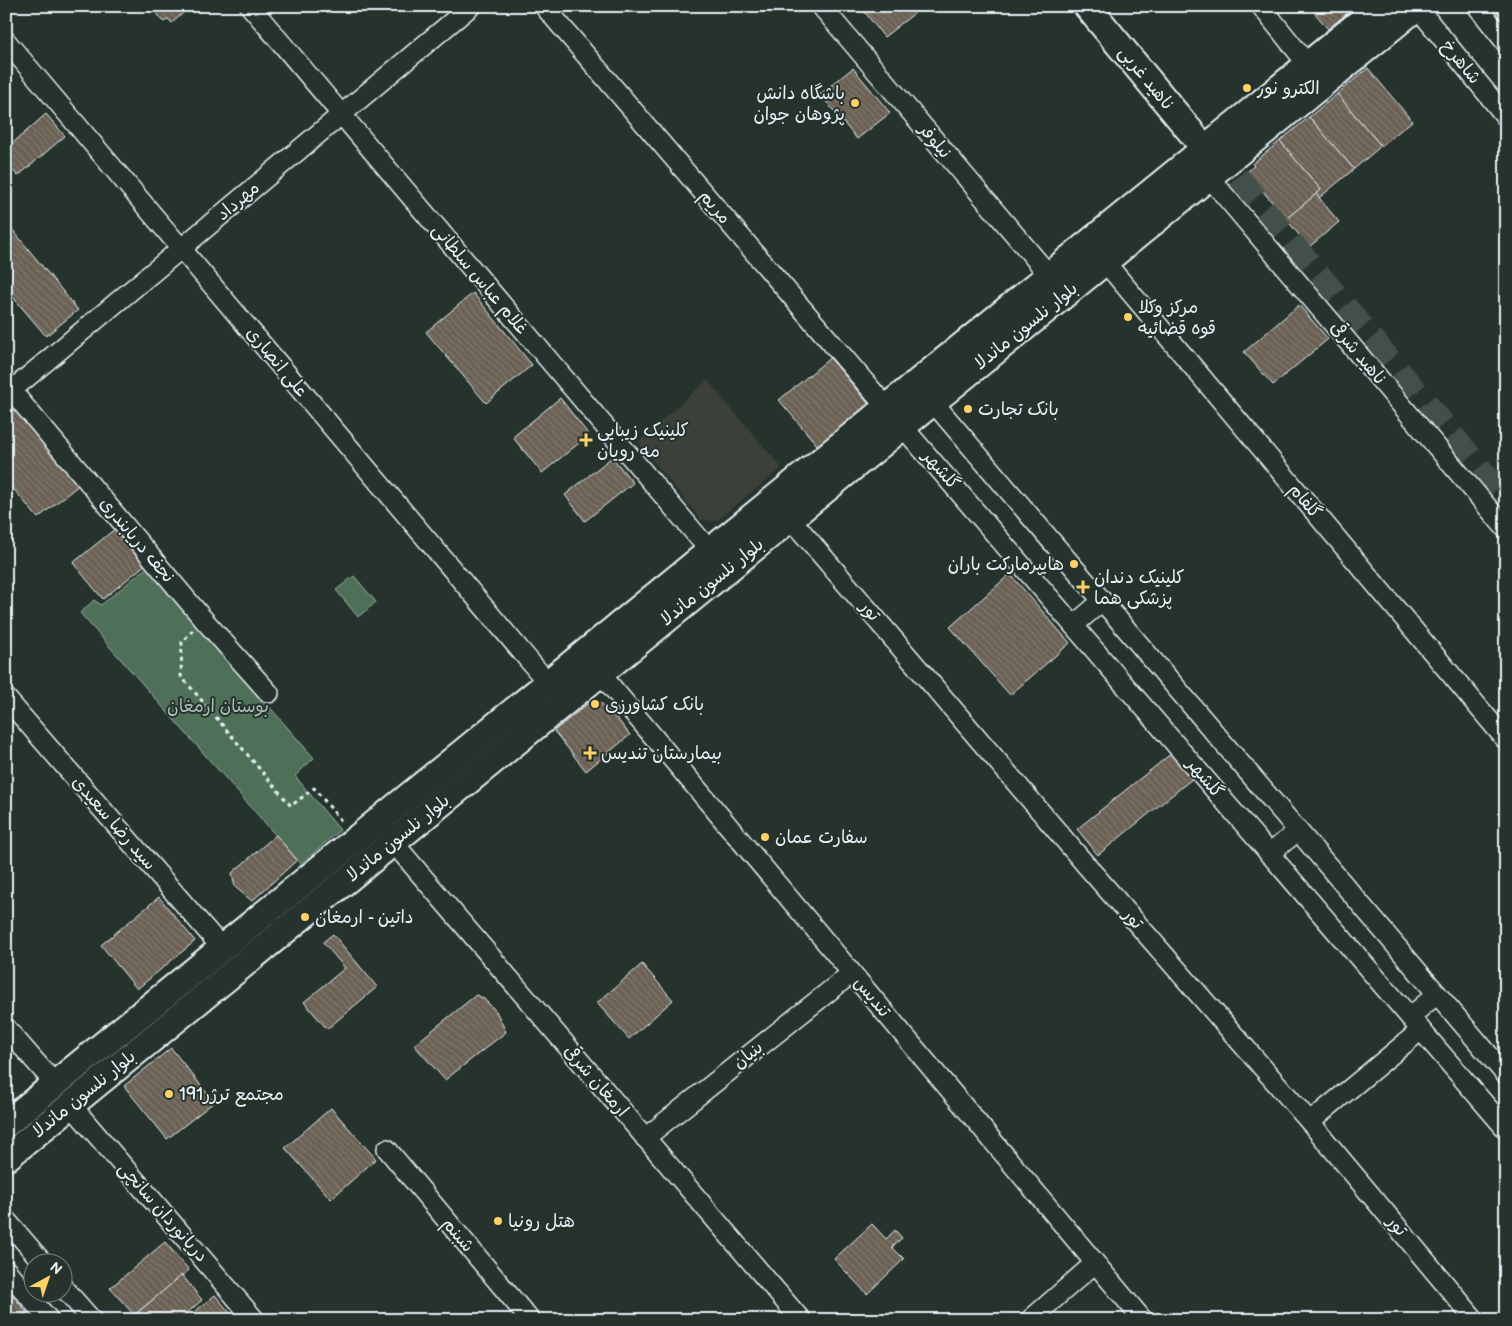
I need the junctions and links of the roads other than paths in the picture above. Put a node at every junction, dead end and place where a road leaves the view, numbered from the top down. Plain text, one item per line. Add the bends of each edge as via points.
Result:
1 (250, 6) edge
2 (471, 6) edge
3 (544, 6) edge
4 (821, 6) edge
5 (1087, 6) edge
6 (1262, 6) edge
7 (1380, 6) edge
8 (1477, 6) edge
9 (1418, 7) edge
10 (6, 41) edge
11 (1506, 43) edge
12 (1308, 65) junction
13 (341, 115) junction
14 (1506, 117) edge
15 (1205, 149) junction
16 (1209, 177) junction
17 (181, 248) junction
18 (1105, 262) junction
19 (1049, 275) junction
20 (8, 390) edge
21 (933, 402) junction
22 (895, 417) junction
23 (790, 518) junction
24 (1506, 529) edge
25 (710, 551) junction
26 (1102, 601) junction
27 (1074, 625) junction
28 (600, 673) junction
29 (548, 684) junction
30 (269, 694) dead end
31 (6, 698) edge
32 (1506, 740) edge
33 (376, 823) junction
34 (1298, 831) junction
35 (393, 842) junction
36 (1269, 854) junction
37 (222, 948) junction
38 (852, 973) junction
39 (1437, 994) junction
40 (1416, 1024) junction
41 (6, 1028) edge
42 (1506, 1075) edge
43 (55, 1084) junction
44 (71, 1105) junction
45 (1310, 1122) junction
46 (6, 1124) edge
47 (1506, 1130) edge
48 (645, 1138) junction
49 (386, 1150) dead end
50 (6, 1158) edge
51 (6, 1220) edge
52 (35, 1254) edge
53 (1096, 1263) junction
54 (6, 1270) edge
55 (72, 1297) edge
56 (49, 1320) edge
57 (92, 1320) edge
58 (255, 1320) edge
59 (530, 1320) edge
60 (801, 1320) edge
61 (1030, 1320) edge
62 (1143, 1320) edge
63 (1475, 1320) edge

1 - 13 street, غلام عباس سلطانی
2 - 13 street, مهرداد
3 - 22 street, مریم
4 - 19 street, نیلوفر
5 - 15 main road, ناهید غربی
6 - 12 street
7 - 12 main road, بلوار نلسون ماندلا
8 - 11 street
9 - 14 street, شاهرخ
9 - 16 main road, بلوار نلسون ماندلا
10 - 17 street, علی انصاری
12 - 15 main road, بلوار نلسون ماندلا
13 - 17 street, مهرداد
13 - 25 street, غلام عباس سلطانی
15 - 19 main road, بلوار نلسون ماندلا
16 - 18 main road, بلوار نلسون ماندلا
16 - 24 street, ناهید شرقی
17 - 20 street, مهرداد
17 - 29 street, علی انصاری
18 - 21 main road, بلوار نلسون ماندلا
18 - 32 street, گلفام
19 - 22 main road, بلوار نلسون ماندلا
20 - 30 street, نجف دریابندری
21 - 22 main road, بلوار نلسون ماندلا
21 - 26 street, گلشهر
22 - 23 main road, بلوار نلسون ماندلا
22 - 25 main road, بلوار نلسون ماندلا
22 - 27 street, گلشهر
23 - 28 main road, بلوار نلسون ماندلا
23 - 45 street, تور
25 - 29 main road, بلوار نلسون ماندلا
26 - 27 street
26 - 34 street, گلشهر
27 - 36 street, گلشهر
28 - 35 main road, بلوار نلسون ماندلا
28 - 38 street, تندیس
29 - 33 main road, بلوار نلسون ماندلا
31 - 37 street, سید رضا سعیدی
33 - 35 street, ارمغان شرقی
33 - 37 main road, بلوار نلسون ماندلا
34 - 36 street
34 - 39 street, گلشهر
35 - 44 main road, بلوار نلسون ماندلا
35 - 48 street, ارمغان شرقی
36 - 40 street, گلشهر
37 - 43 main road, بلوار نلسون ماندلا
38 - 48 street, بنیان
38 - 53 street, تندیس
39 - 40 street
39 - 42 street, گلشهر
40 - 45 street
40 - 47 street, گلشهر
41 - 43 street
43 - 46 main road, بلوار نلسون ماندلا
44 - 50 main road, بلوار نلسون ماندلا
44 - 58 street, دریانوردان سانچی
45 - 63 street, تور
48 - 60 street, ارمغان شرقی
49 - 59 street, شبنم
51 - 52 street
53 - 61 street
53 - 62 street, تندیس
54 - 56 street
55 - 57 street

